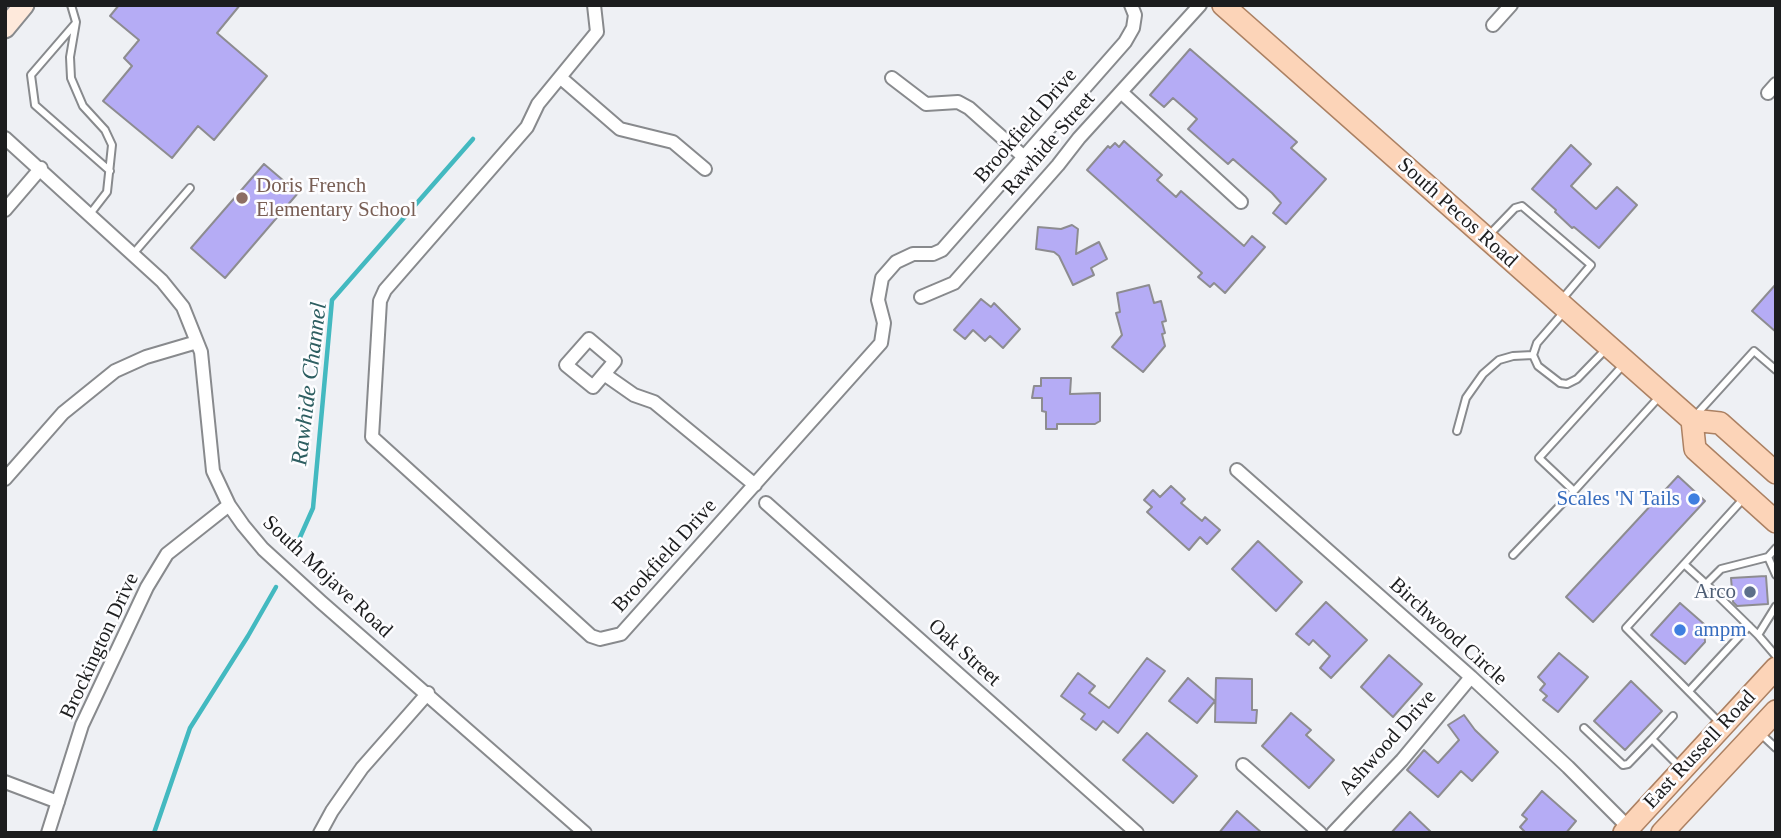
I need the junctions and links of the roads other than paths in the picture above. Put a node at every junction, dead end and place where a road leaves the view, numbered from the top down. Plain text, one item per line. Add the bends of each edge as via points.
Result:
1 (24, 5) edge
2 (71, 5) edge
3 (594, 5) edge
4 (1131, 5) edge
5 (1200, 5) edge
6 (1223, 5) edge
7 (1511, 5) edge
8 (76, 23) junction
9 (1493, 25) dead end
10 (5, 28) edge
11 (561, 78) junction
12 (892, 78) dead end
13 (1121, 92) junction
14 (5, 138) edge
15 (1024, 158) junction
16 (41, 168) junction
17 (705, 169) dead end
18 (110, 171) junction
19 (190, 188) dead end
20 (1241, 202) dead end
21 (5, 211) edge
22 (90, 214) junction
23 (1486, 238) junction
24 (133, 254) junction
25 (921, 297) dead end
26 (1563, 306) junction
27 (197, 342) junction
28 (1609, 346) junction
29 (1533, 355) junction
30 (1626, 362) junction
31 (1776, 370) edge
32 (604, 374) dead end
33 (1662, 394) junction
34 (1692, 420) junction
35 (1457, 431) dead end
36 (1237, 470) dead end
37 (1776, 474) edge
38 (5, 479) edge
39 (755, 485) junction
40 (1574, 491) junction
41 (1746, 495) junction
42 (766, 503) dead end
43 (229, 505) junction
44 (1776, 522) edge
45 (1776, 548) edge
46 (1513, 555) dead end
47 (1768, 557) junction
48 (1684, 564) junction
49 (1776, 575) edge
50 (1706, 584) junction
51 (1776, 606) edge
52 (1749, 626) junction
53 (1758, 635) junction
54 (1776, 656) edge
55 (1776, 668) edge
56 (1471, 677) junction
57 (1689, 691) junction
58 (428, 693) junction
59 (1776, 710) edge
60 (1674, 716) dead end
61 (1723, 725) junction
62 (1584, 728) dead end
63 (1758, 730) junction
64 (1652, 739) junction
65 (1776, 748) edge
66 (1243, 765) dead end
67 (1682, 770) junction
68 (5, 782) edge
69 (58, 802) junction
70 (1670, 827) edge
71 (1626, 830) edge
72 (48, 833) edge
73 (320, 833) edge
74 (585, 833) edge
75 (1137, 833) edge
76 (1320, 833) edge
77 (1333, 833) edge

1 - 10 main road
2 - 8 lane
3 - 11 street, Brookfield Drive via 597,32
4 - 15 street, Brookfield Drive via 1133,28 1125,42
5 - 13 street, Rawhide Street
6 - 23 main road, South Pecos Road
7 - 9 street
8 - 18 lane via 71,78 83,106 113,145
8 - 18 lane via 31,75 35,104
11 - 17 street via 620,129 673,142
11 - 39 street, Brookfield Drive via 538,104 527,127 385,290 380,301 372,437 591,636 600,639 621,634
12 - 15 street via 926,104 958,102 970,108
13 - 20 street
13 - 25 street, Rawhide Street via 954,283
14 - 16 street, South Mojave Road
15 - 39 street, Brookfield Drive via 942,250 913,254 896,262 882,278 878,300 884,323 881,343
16 - 21 street
16 - 22 street, South Mojave Road
18 - 22 lane via 107,192
19 - 24 lane
22 - 24 street, South Mojave Road
23 - 26 main road, South Pecos Road
23 - 26 lane via 1514,208 1522,206 1591,265
24 - 27 street, South Mojave Road via 183,307
26 - 28 main road, South Pecos Road
26 - 29 lane
27 - 38 street via 115,371 63,413
27 - 43 street, South Mojave Road via 213,471
28 - 29 lane via 1567,384 1538,366
28 - 30 main road, South Pecos Road
29 - 35 lane via 1499,360 1483,374 1466,398
30 - 33 main road, South Pecos Road
30 - 40 lane via 1539,458
31 - 34 lane via 1754,351
32 - 39 street via 654,402
33 - 34 main road, South Pecos Road
33 - 40 lane
34 - 37 main road, South Pecos Road via 1720,423
34 - 41 main road via 1695,449
36 - 56 street, Birchwood Circle
40 - 46 lane
41 - 44 main road
41 - 48 lane
42 - 75 street, Oak Street
43 - 58 street, South Mojave Road via 263,549
43 - 69 street, Brockington Drive via 167,554 147,587 82,725
45 - 47 lane
47 - 49 lane
47 - 50 lane via 1721,569
48 - 50 lane
48 - 57 lane via 1626,628
50 - 52 lane
51 - 53 lane
52 - 53 lane
52 - 57 lane
53 - 54 lane
55 - 61 main road, East Russell Road
56 - 71 street, Birchwood Circle via 1568,767
56 - 77 street, Ashwood Drive
57 - 61 lane
58 - 73 street via 362,768
58 - 74 street, South Mojave Road
59 - 63 main road, East Russell Road
60 - 64 lane
61 - 67 main road, East Russell Road
62 - 64 lane via 1623,765
63 - 65 lane
63 - 70 main road, East Russell Road
64 - 67 lane
66 - 76 street
67 - 71 main road, East Russell Road
68 - 69 street
69 - 72 street, Brockington Drive

